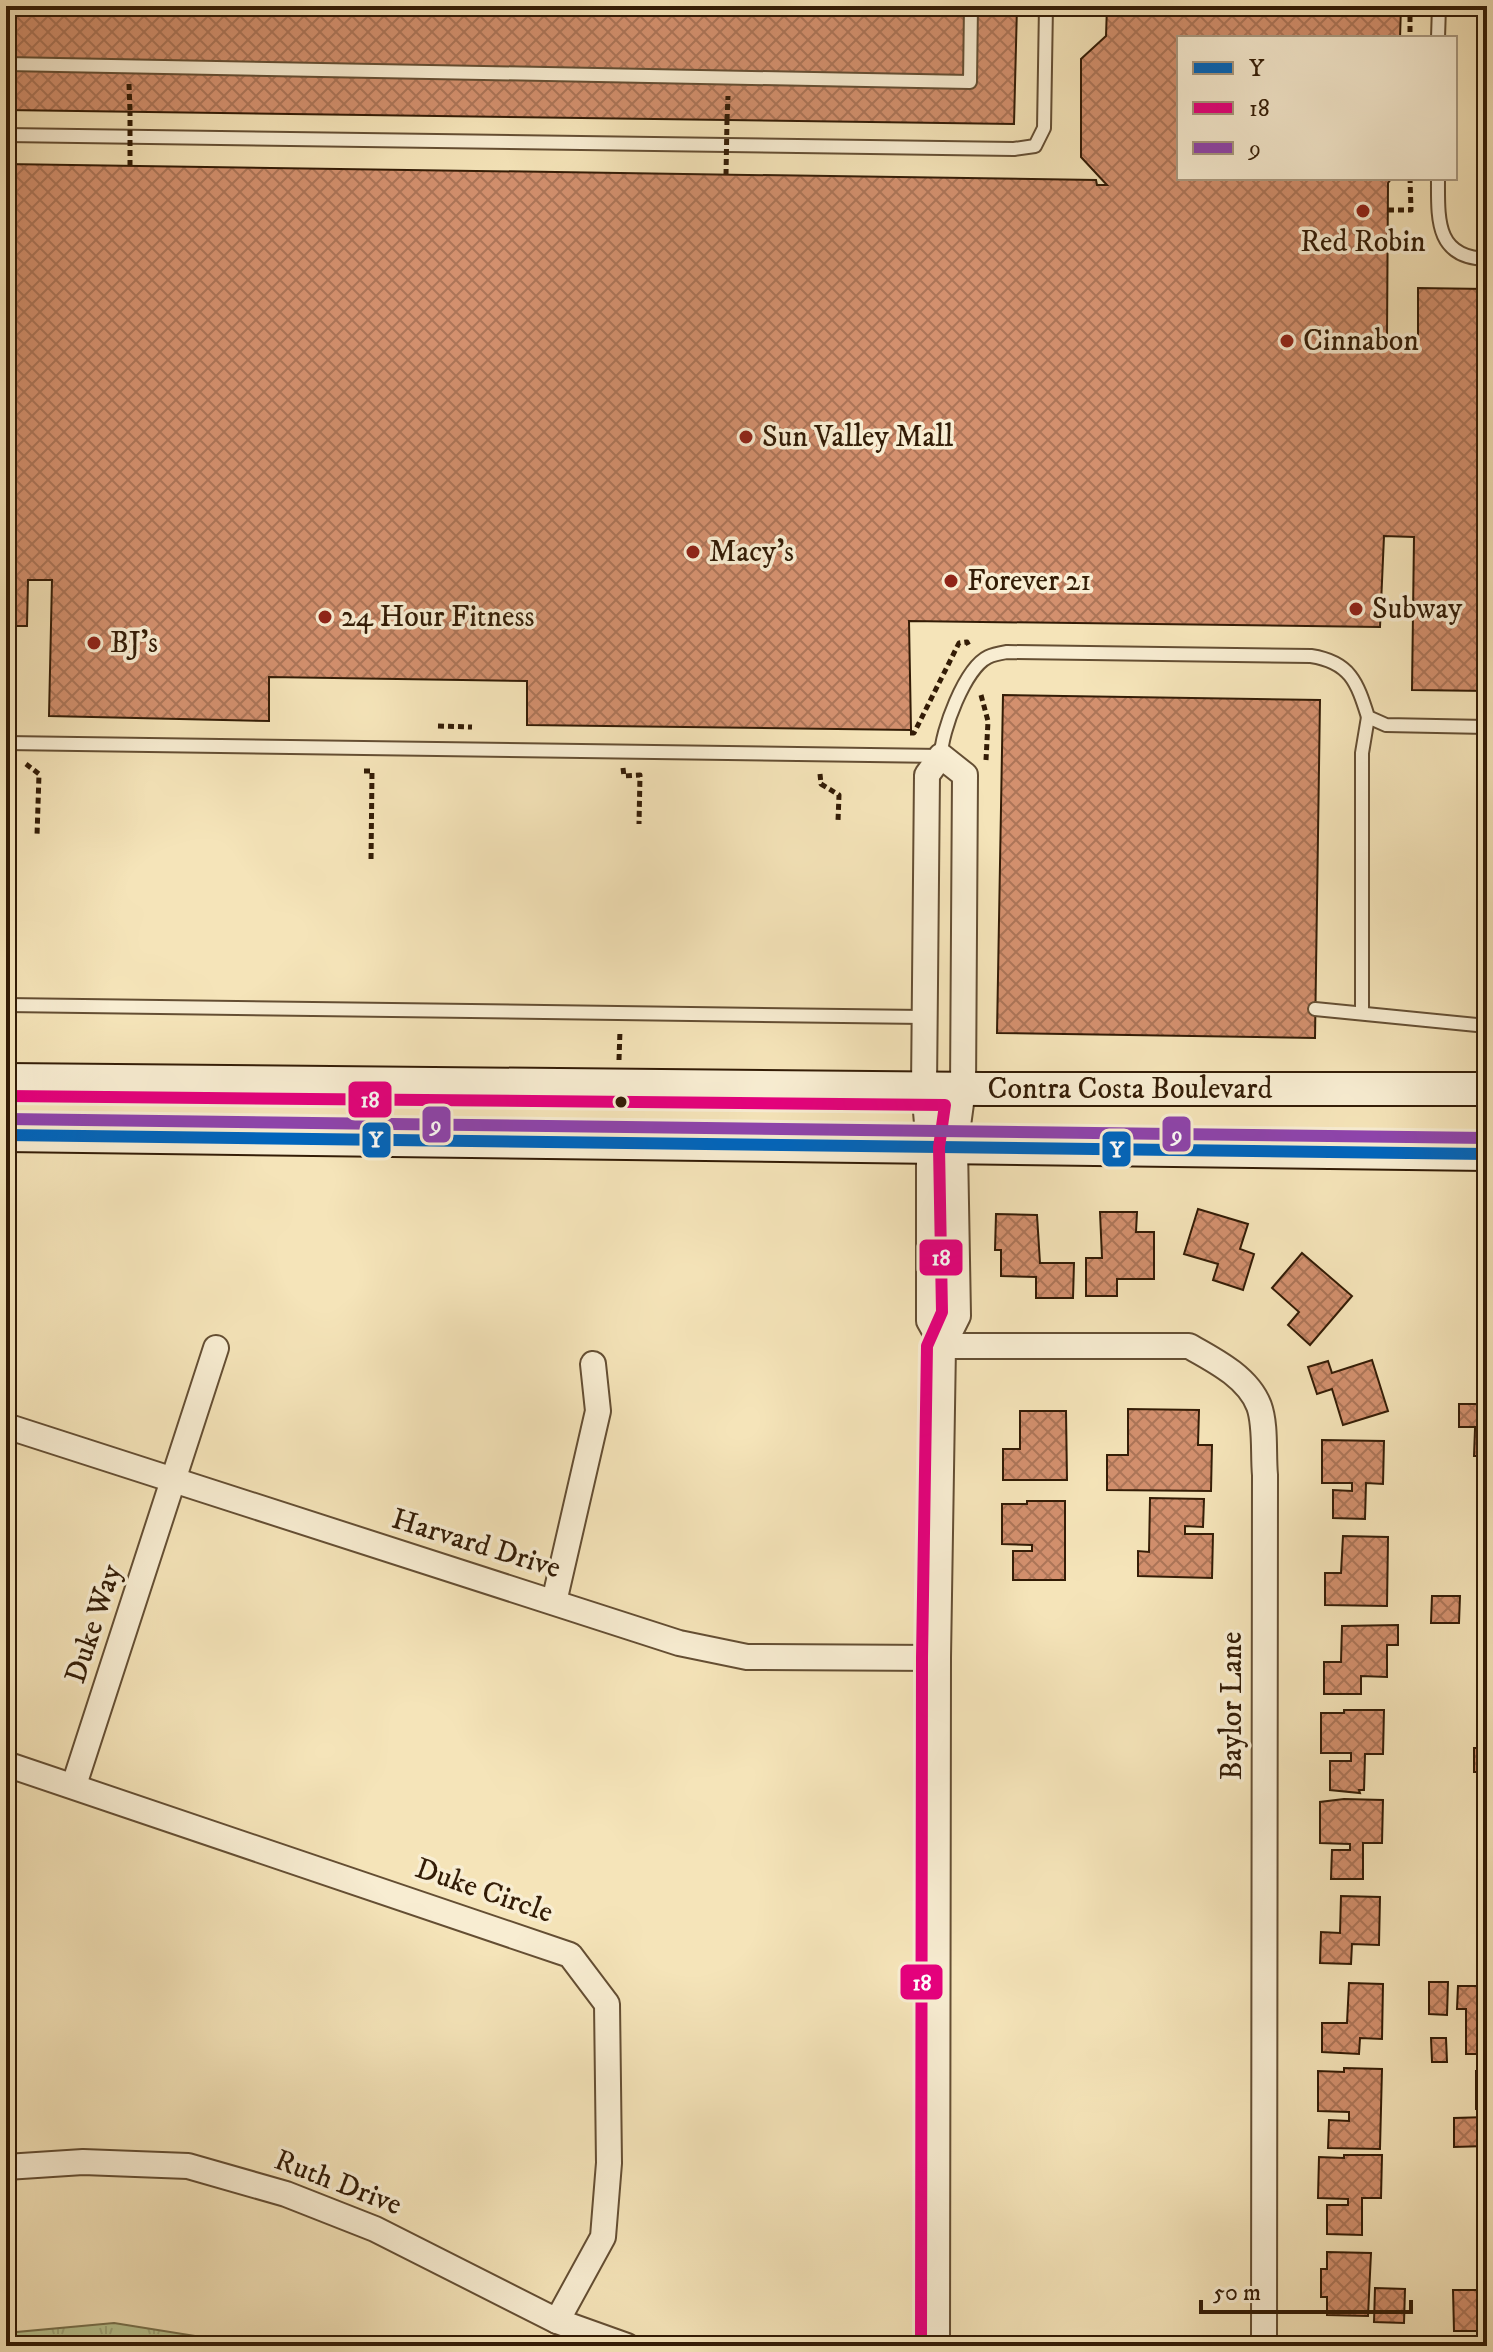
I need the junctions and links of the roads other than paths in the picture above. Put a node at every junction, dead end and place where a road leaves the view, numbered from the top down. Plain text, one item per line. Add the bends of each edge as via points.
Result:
1 (971, 6) edge
2 (1046, 6) edge
3 (1439, 6) edge
4 (1438, 36) edge
5 (6, 64) edge
6 (6, 135) edge
7 (1438, 180) edge
8 (1487, 259) edge
9 (1368, 717) junction
10 (1487, 727) edge
11 (6, 743) edge
12 (941, 756) junction
13 (6, 1005) edge
14 (1315, 1009) dead end
15 (1362, 1012) junction
16 (924, 1017) junction
17 (1487, 1026) edge
18 (6, 1080) edge
19 (924, 1088) junction
20 (963, 1089) junction
21 (1487, 1089) edge
22 (6, 1135) edge
23 (942, 1147) junction
24 (1487, 1154) edge
25 (943, 1346) junction
26 (216, 1348) dead end
27 (593, 1364) dead end
28 (6, 1426) edge
29 (174, 1483) junction
30 (554, 1602) junction
31 (938, 1658) junction
32 (6, 1764) edge
33 (74, 1785) junction
34 (6, 2167) edge
35 (557, 2321) junction
36 (627, 2346) edge
37 (937, 2346) edge
38 (1264, 2346) edge

1 - 5 lane via 970,82
2 - 6 lane via 1044,128 1035,146 1014,149
3 - 4 lane
7 - 8 lane via 1444,240 1457,254
9 - 10 lane via 1386,725
9 - 12 lane via 1348,671 1332,659 1007,652 986,657 970,675 941,735
9 - 15 lane via 1362,753
11 - 12 lane
12 - 16 street via 927,775
12 - 20 street via 965,775
13 - 16 lane
14 - 15 lane
15 - 17 lane
16 - 19 street
18 - 19 main road, Contra Costa Boulevard
19 - 20 main road, Contra Costa Boulevard
19 - 23 street
20 - 21 main road, Contra Costa Boulevard
20 - 23 street
22 - 23 main road, Contra Costa Boulevard
23 - 24 main road, Contra Costa Boulevard
23 - 25 street via 929,1321
25 - 31 street
25 - 38 street, Baylor Lane via 1189,1346 1222,1365 1259,1406 1265,1475
26 - 29 street, Duke Way
27 - 30 street via 598,1411
28 - 29 street, Harvard Drive
29 - 30 street, Harvard Drive
29 - 33 street, Duke Way
30 - 31 street, Harvard Drive via 679,1643 747,1657
31 - 37 street
32 - 33 street, Duke Circle
33 - 35 street, Duke Circle via 570,1955 607,2004 609,2163 603,2237
34 - 35 street, Ruth Drive via 83,2162 188,2166 286,2194 375,2229
35 - 36 street, Ruth Drive

